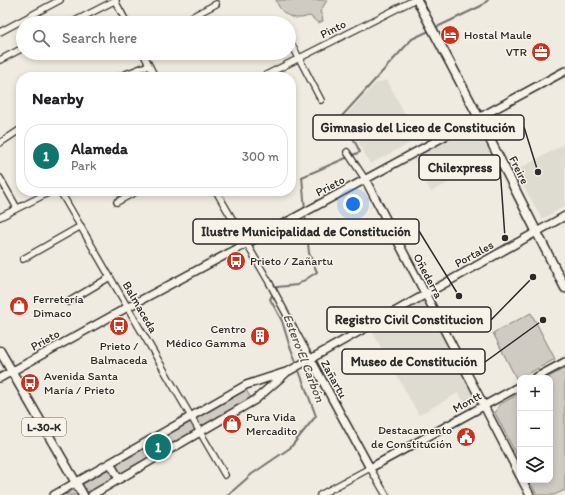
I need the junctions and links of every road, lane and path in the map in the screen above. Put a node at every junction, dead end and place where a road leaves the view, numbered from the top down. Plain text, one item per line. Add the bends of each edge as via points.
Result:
1 (60, 0) edge
2 (116, 0) edge
3 (414, 0) edge
4 (417, 0) edge
5 (216, 4) dead end
6 (30, 16) edge
7 (85, 16) edge
8 (124, 16) edge
9 (193, 16) edge
10 (16, 23) edge
11 (0, 32) edge
12 (16, 52) edge
13 (296, 52) edge
14 (299, 58) junction
15 (0, 60) edge
16 (146, 60) edge
17 (295, 60) edge
18 (296, 60) edge
19 (149, 65) junction
20 (565, 71) edge
21 (131, 72) edge
22 (152, 72) edge
23 (272, 72) edge
24 (320, 100) dead end
25 (479, 118) junction
26 (16, 132) edge
27 (0, 143) edge
28 (347, 152) dead end
29 (0, 178) edge
30 (365, 179) junction
31 (42, 196) edge
32 (63, 196) edge
33 (128, 196) edge
34 (219, 196) edge
35 (117, 202) dead end
36 (17, 208) junction
37 (565, 216) edge
38 (0, 217) edge
39 (81, 226) junction
40 (537, 232) junction
41 (246, 244) junction
42 (23, 259) dead end
43 (110, 277) junction
44 (565, 288) edge
45 (426, 294) junction
46 (68, 302) dead end
47 (128, 307) junction
48 (0, 351) edge
49 (308, 360) junction
50 (565, 362) edge
51 (12, 371) junction
52 (289, 371) junction
53 (541, 375) edge
54 (0, 378) edge
55 (258, 382) junction
56 (517, 388) edge
57 (264, 394) junction
58 (484, 405) junction
59 (191, 417) junction
60 (200, 432) junction
61 (110, 463) junction
62 (370, 468) junction
63 (517, 470) edge
64 (225, 475) dead end
65 (119, 479) junction
66 (76, 482) junction
67 (524, 483) edge
68 (54, 495) edge
69 (84, 495) edge
70 (92, 495) edge
71 (320, 495) edge
72 (386, 495) edge
73 (530, 495) edge

1 - 6 street
2 - 7 street
2 - 8 street
3 - 14 street, Pinto
4 - 25 main road, Freire
5 - 9 street
10 - 11 street
12 - 15 street
13 - 14 street
14 - 18 street, Pinto
14 - 24 street
16 - 19 street
17 - 23 street, Pinto
19 - 21 street
19 - 22 street
20 - 25 street, Prieto
25 - 30 street, Prieto
25 - 40 main road, Freire
26 - 27 street
28 - 30 street, Oñederra
29 - 36 street
30 - 41 street, Prieto
30 - 45 street, Oñederra
31 - 36 street
32 - 39 street, Balmaceda
33 - 35 street
34 - 41 street, Zañartu
36 - 38 street
37 - 40 street, Portales
39 - 42 street
39 - 43 street, Balmaceda
40 - 44 main road, Freire
40 - 45 street, Portales
41 - 47 street, Prieto
41 - 49 street, Zañartu via 269,282
43 - 46 street
43 - 47 street, Balmaceda
45 - 49 street, Portales
45 - 58 street, Oñederra
47 - 51 street, Prieto
47 - 59 street, Balmaceda
48 - 51 main road, L-30-K
49 - 52 street, Portales
49 - 62 street, Zañartu
50 - 53 street
51 - 54 street, Prieto
51 - 66 main road, L-30-K
52 - 55 street
52 - 57 street
55 - 57 street via 265,388
55 - 59 street via 246,385
56 - 58 street, Montt
57 - 60 street
58 - 62 street, Montt
58 - 63 street, Oñederra
59 - 60 street, Balmaceda
59 - 61 street
60 - 64 street, Balmaceda
60 - 65 street
61 - 65 street
61 - 66 street
62 - 71 street, Montt
62 - 72 street, Zañartu
65 - 70 street
66 - 68 street
66 - 69 main road, L-30-K
67 - 73 street

